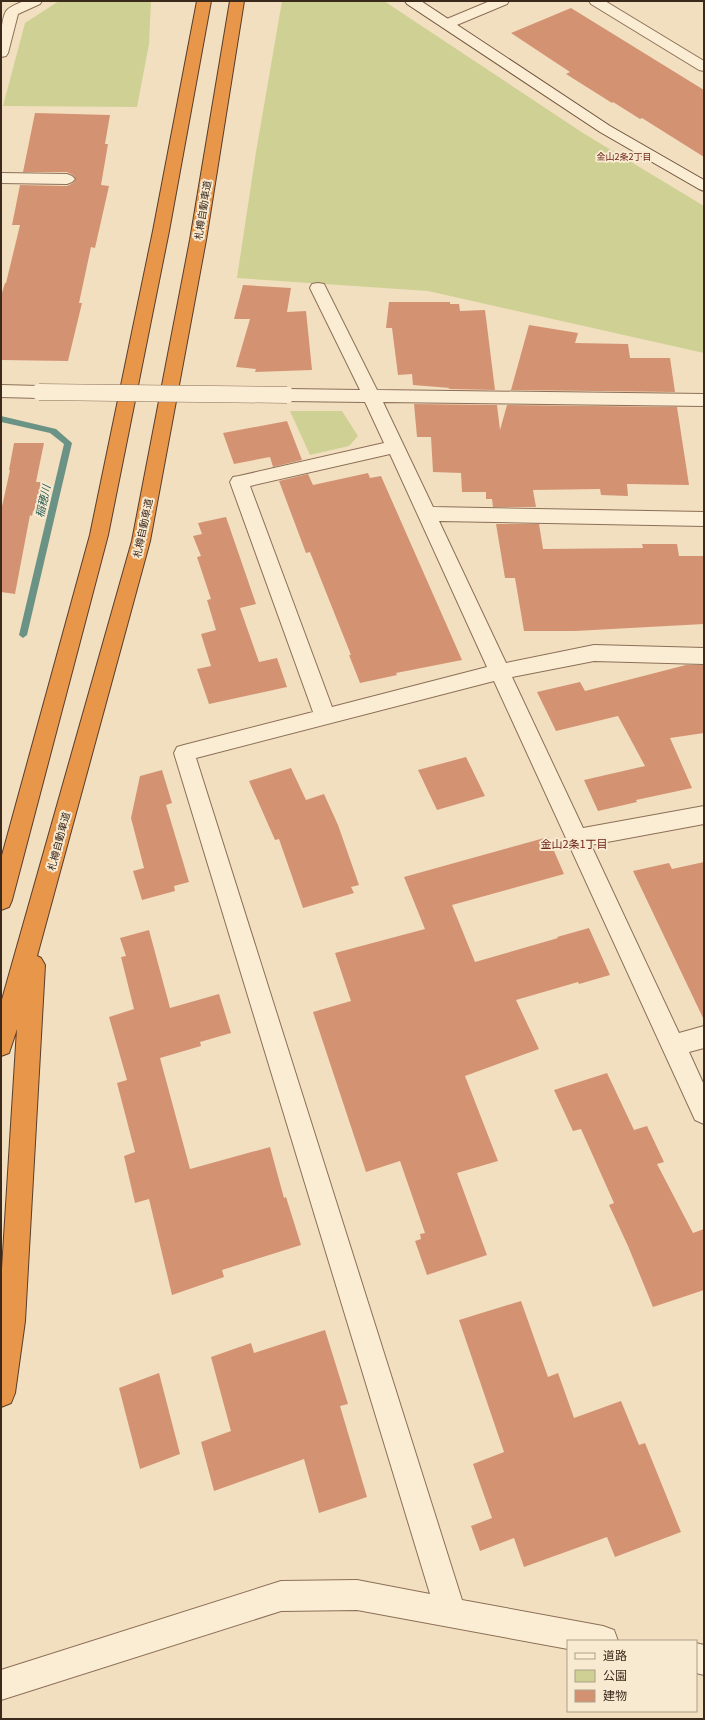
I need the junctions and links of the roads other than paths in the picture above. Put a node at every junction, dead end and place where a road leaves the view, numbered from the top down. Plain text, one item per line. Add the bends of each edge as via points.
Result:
1 (35, 1) edge
2 (204, 1) edge
3 (237, 1) edge
4 (412, 1) edge
5 (502, 1) edge
6 (596, 1) edge
7 (7, 12) edge
8 (447, 24) junction
9 (1, 53) edge
10 (704, 67) edge
11 (1, 178) edge
12 (67, 179) dead end
13 (704, 186) edge
14 (318, 288) dead end
15 (1, 391) edge
16 (371, 395) junction
17 (704, 400) edge
18 (395, 447) junction
19 (426, 514) junction
20 (704, 519) edge
21 (704, 656) edge
22 (500, 672) junction
23 (325, 716) junction
24 (704, 815) edge
25 (577, 838) junction
26 (1, 900) edge
27 (35, 922) junction
28 (704, 1037) edge
29 (1, 1045) edge
30 (673, 1046) junction
31 (704, 1112) edge
32 (1, 1393) edge
33 (451, 1613) junction
34 (598, 1640) edge
35 (1, 1685) edge

1 - 7 street
2 - 26 highway via 161,231 98,535
3 - 27 highway, 札樽自動車道 via 198,240 141,541
4 - 8 street
5 - 8 street
6 - 10 street
7 - 9 street
8 - 13 street via 605,129
11 - 12 street
14 - 16 street
15 - 16 street, bridge
16 - 17 street
16 - 18 street
18 - 19 street
18 - 23 street via 239,482
19 - 20 street
19 - 22 street
21 - 22 street via 594,653
22 - 23 street
22 - 25 street
23 - 33 street via 184,753
24 - 25 street
25 - 30 street
27 - 29 highway, 札樽自動車道
27 - 32 highway via 12,1321
28 - 30 street
30 - 31 street
33 - 34 street
33 - 35 street via 357,1596 281,1596

